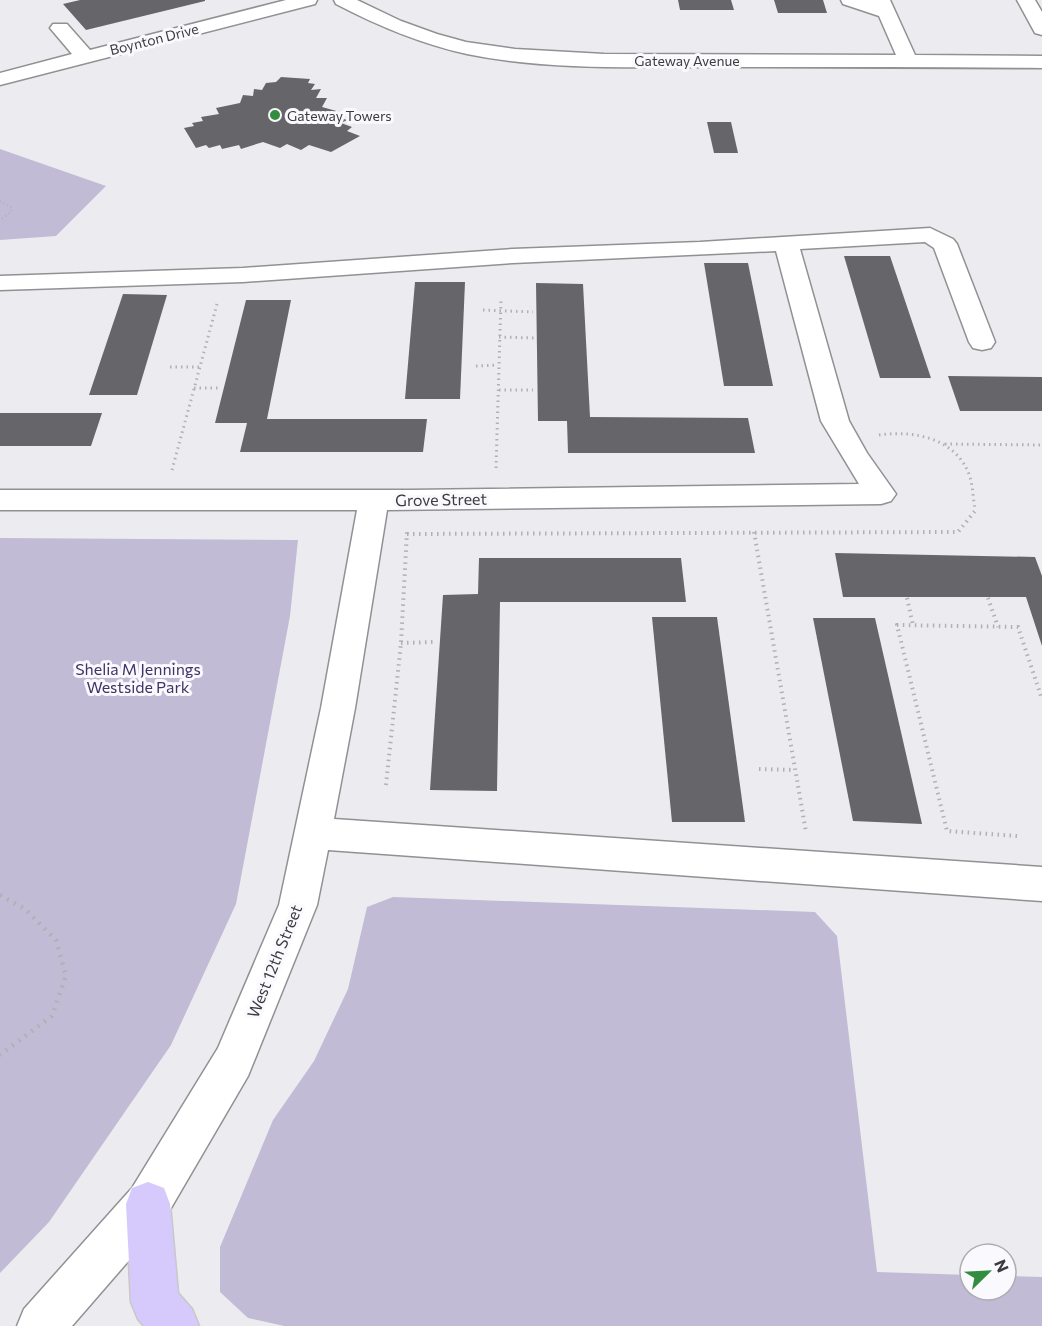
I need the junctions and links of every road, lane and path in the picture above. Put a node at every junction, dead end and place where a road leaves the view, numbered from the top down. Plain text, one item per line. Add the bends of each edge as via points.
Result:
1 (308, 0) edge
2 (343, 0) edge
3 (850, 0) edge
4 (1026, 0) edge
5 (884, 6) edge
6 (60, 28) dead end
7 (1042, 29) edge
8 (85, 57) junction
9 (908, 62) junction
10 (1042, 62) edge
11 (0, 79) edge
12 (0, 201) edge
13 (0, 220) edge
14 (786, 243) junction
15 (0, 284) edge
16 (218, 298) dead end
17 (501, 299) dead end
18 (483, 310) dead end
19 (501, 310) junction
20 (533, 312) dead end
21 (499, 337) junction
22 (534, 338) dead end
23 (982, 342) dead end
24 (476, 366) dead end
25 (498, 366) junction
26 (170, 367) dead end
27 (200, 367) junction
28 (194, 388) junction
29 (218, 388) dead end
30 (498, 390) junction
31 (533, 390) dead end
32 (944, 444) dead end
33 (1042, 445) edge
34 (171, 474) dead end
35 (496, 477) dead end
36 (0, 500) edge
37 (374, 500) junction
38 (410, 500) junction
39 (754, 531) dead end
40 (907, 598) dead end
41 (988, 598) dead end
42 (913, 625) junction
43 (998, 627) junction
44 (435, 642) dead end
45 (401, 643) junction
46 (1042, 699) edge
47 (759, 769) dead end
48 (794, 770) junction
49 (386, 785) dead end
50 (312, 833) junction
51 (1017, 836) dead end
52 (809, 843) dead end
53 (1042, 884) edge
54 (0, 895) edge
55 (0, 1055) edge
56 (148, 1204) junction
57 (41, 1326) edge
58 (175, 1326) edge

1 - 8 street, Boynton Drive
2 - 9 street, Gateway Avenue via 380,20 433,39 484,51 604,60
3 - 5 street
4 - 7 street
5 - 9 street
6 - 8 street
8 - 11 street, Boynton Drive
9 - 10 street, Gateway Avenue
12 - 13 path via 12,208
14 - 15 street via 513,256 243,275
14 - 23 street via 930,235 945,244
14 - 38 street, Grove Street via 835,420 881,494
16 - 27 path
17 - 19 path
18 - 19 path
19 - 20 path
19 - 21 path
21 - 22 path
21 - 25 path
24 - 25 path
25 - 30 path
26 - 27 path
27 - 28 path
28 - 29 path
28 - 34 path
30 - 31 path
30 - 35 path
32 - 33 path
36 - 37 street, Grove Street
37 - 38 street, Grove Street
37 - 50 street, West 12th Street
38 - 45 path
39 - 48 path
40 - 42 path
41 - 43 path
42 - 43 path
42 - 51 path via 897,626 947,831
43 - 46 path via 1018,627
44 - 45 path
45 - 49 path
47 - 48 path
48 - 52 path
50 - 53 street
50 - 56 street, West 12th Street via 298,905 233,1062
54 - 55 path via 25,909 56,940 66,976 52,1016
56 - 57 street, West 12th Street
56 - 58 highway via 155,1302

